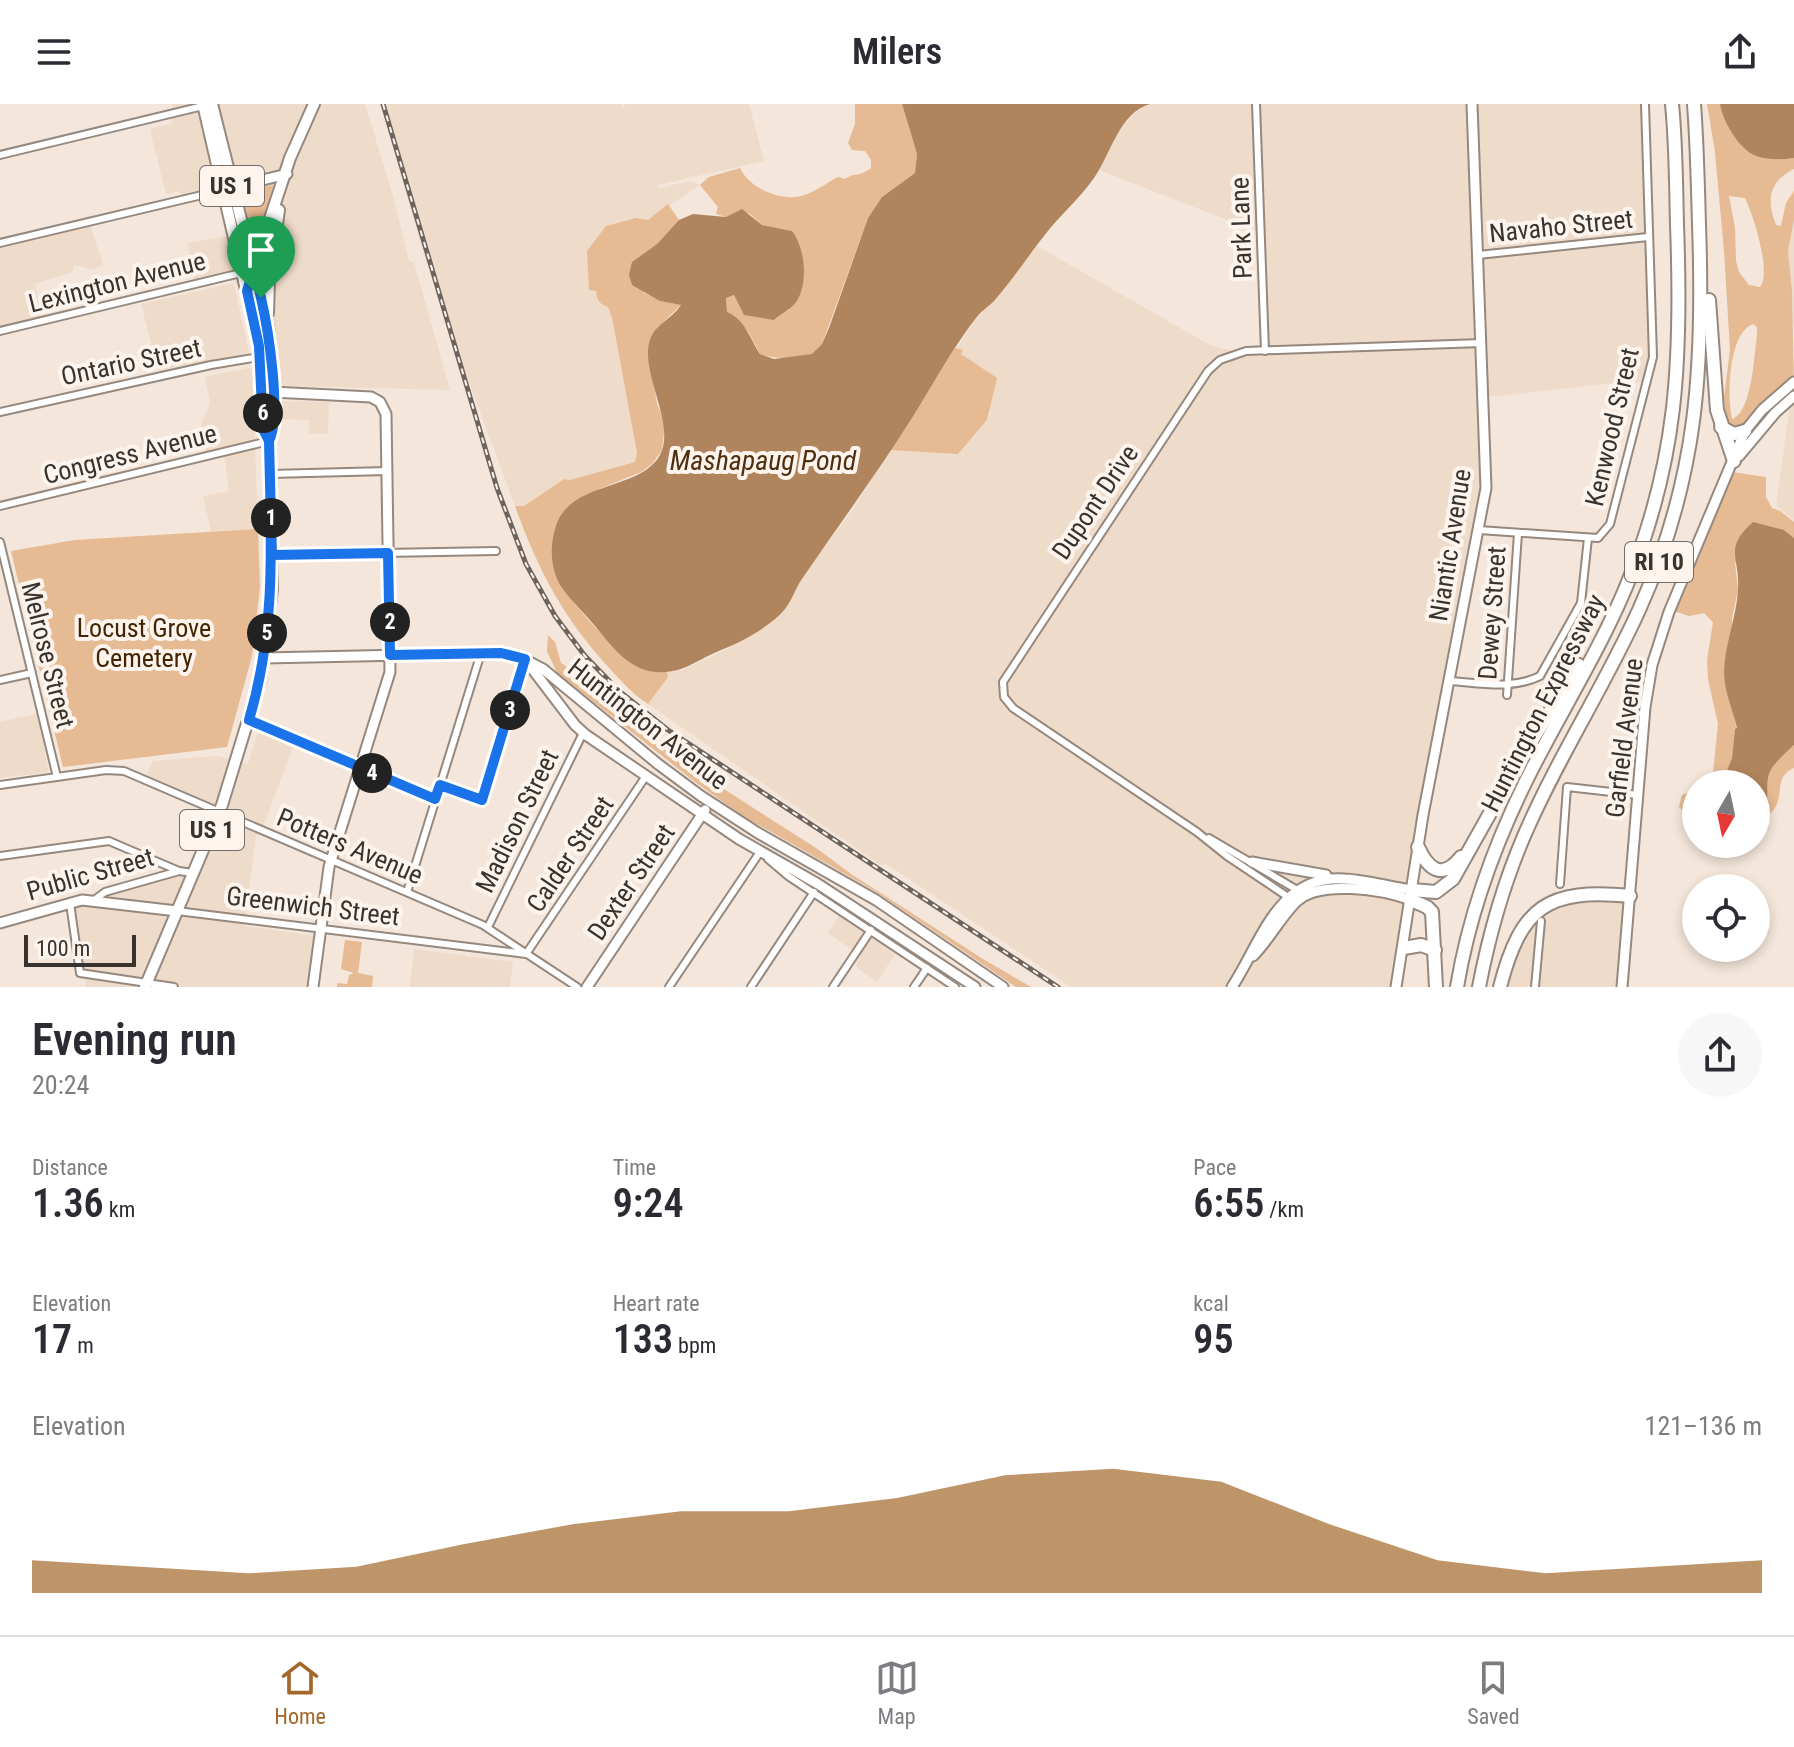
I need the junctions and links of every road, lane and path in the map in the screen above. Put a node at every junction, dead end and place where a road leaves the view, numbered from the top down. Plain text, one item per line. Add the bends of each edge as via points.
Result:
1 (207, 104) edge
2 (314, 104) edge
3 (1256, 104) edge
4 (1472, 104) edge
5 (1645, 104) edge
6 (1672, 104) edge
7 (1694, 104) edge
8 (0, 155) edge
9 (287, 174) junction
10 (282, 188) junction
11 (228, 189) junction
12 (1699, 208) junction
13 (1648, 237) junction
14 (0, 243) edge
15 (1478, 255) junction
16 (254, 268) junction
17 (243, 272) junction
18 (247, 291) junction
19 (268, 327) junction
20 (0, 331) edge
21 (1482, 343) junction
22 (1265, 351) junction
23 (266, 356) junction
24 (1794, 382) edge
25 (272, 392) junction
26 (1794, 396) edge
27 (0, 412) edge
28 (1721, 427) junction
29 (1745, 431) junction
30 (269, 441) junction
31 (1734, 461) junction
32 (387, 471) junction
33 (270, 474) junction
34 (0, 506) edge
35 (1479, 530) junction
36 (1518, 533) junction
37 (1588, 538) junction
38 (0, 542) edge
39 (496, 551) dead end
40 (388, 553) junction
41 (272, 555) junction
42 (11, 588) junction
43 (0, 591) edge
44 (1614, 613) junction
45 (481, 653) junction
46 (390, 655) junction
47 (264, 658) junction
48 (525, 659) junction
49 (32, 673) junction
50 (0, 680) edge
51 (1450, 681) junction
52 (1508, 685) junction
53 (1507, 695) dead end
54 (249, 720) junction
55 (583, 733) junction
56 (361, 768) junction
57 (646, 776) junction
58 (57, 777) junction
59 (0, 785) edge
60 (440, 785) junction
61 (1638, 795) junction
62 (435, 799) junction
63 (710, 802) junction
64 (219, 812) junction
65 (702, 814) junction
66 (1197, 832) junction
67 (1475, 838) junction
68 (1418, 847) junction
69 (759, 851) junction
70 (0, 856) edge
71 (332, 860) junction
72 (1252, 862) junction
73 (179, 871) junction
74 (193, 873) junction
75 (1348, 884) junction
76 (1560, 884) dead end
77 (407, 892) junction
78 (814, 892) junction
79 (1302, 892) junction
80 (1412, 895) junction
81 (1630, 896) junction
82 (1292, 900) junction
83 (93, 901) junction
84 (70, 903) junction
85 (177, 911) junction
86 (1541, 921) dead end
87 (0, 923) edge
88 (488, 927) junction
89 (320, 930) junction
90 (871, 930) junction
91 (1404, 948) junction
92 (1435, 950) junction
93 (528, 954) junction
94 (927, 968) junction
95 (146, 985) edge
96 (174, 987) edge
97 (313, 987) edge
98 (577, 987) edge
99 (587, 987) edge
100 (669, 987) edge
101 (751, 987) edge
102 (833, 987) edge
103 (914, 987) edge
104 (955, 987) edge
105 (975, 987) edge
106 (1003, 987) edge
107 (1232, 987) edge
108 (1396, 987) edge
109 (1436, 987) edge
110 (1457, 987) edge
111 (1479, 987) edge
112 (1500, 987) edge
113 (1535, 987) edge
114 (1622, 987) edge

1 - 8 street
1 - 11 main road, US 1
2 - 9 main road
3 - 22 street, Park Lane
4 - 15 street, Niantic Avenue
5 - 13 street, Kenwood Street
6 - 44 highway, Huntington Expressway / RI 10 via 1678,382 1656,500
7 - 12 highway, Huntington Expressway / RI 10
9 - 10 main road
9 - 11 street
10 - 16 main road
10 - 19 main road
11 - 14 street
11 - 16 main road, US 1
11 - 17 main road, US 1
12 - 28 highway
12 - 111 highway, Huntington Expressway / RI 10 via 1701,364 1676,509 1639,610 1523,838 1496,914
13 - 15 street, Navaho Street
13 - 37 street, Kenwood Street via 1652,365 1610,524 1603,535
15 - 21 street, Niantic Avenue
16 - 18 main road
16 - 19 main road, US 1
17 - 18 main road, US 1
17 - 20 street, Lexington Avenue
18 - 23 main road, US 1
19 - 23 main road, US 1
21 - 22 street, Dupont Drive
21 - 35 street, Niantic Avenue via 1486,488
22 - 66 street, Dupont Drive via 1232,354 1208,371 1002,686 1013,708
23 - 25 main road, US 1
23 - 27 street, Ontario Street
23 - 30 main road, US 1 via 263,429
24 - 29 street, Garfield Avenue
25 - 30 main road, US 1
25 - 32 street via 375,398 386,414
26 - 31 street, Garfield Avenue
28 - 29 highway via 1734,434
28 - 31 highway
29 - 31 street, Garfield Avenue
30 - 33 main road, US 1
30 - 34 street, Congress Avenue
31 - 61 street, Garfield Avenue via 1655,652
32 - 33 street
32 - 40 street
33 - 41 main road, US 1
35 - 36 street, Kenwood Street
35 - 51 street, Niantic Avenue
36 - 37 street, Kenwood Street
36 - 52 street, Dewey Street
37 - 52 street via 1581,603 1545,670 1530,681
38 - 42 street, Melrose Street
39 - 40 street
40 - 41 street
40 - 46 street
41 - 47 main road, US 1
42 - 43 street
42 - 49 street, Melrose Street
44 - 67 highway
44 - 110 highway, Huntington Expressway / RI 10 via 1504,828 1476,904
45 - 46 street
45 - 48 street
45 - 60 street
46 - 47 street
46 - 56 street via 389,676
47 - 54 main road, US 1
48 - 55 street, Huntington Avenue
48 - 60 street via 482,800
48 - 63 street, Huntington Avenue
49 - 50 street
49 - 58 street, Melrose Street
51 - 52 street
51 - 68 street, Niantic Avenue
52 - 53 street, Dewey Street
54 - 56 street
54 - 64 main road, US 1
55 - 57 street, Huntington Avenue
55 - 88 street, Madison Street
56 - 62 street
56 - 71 street
57 - 65 street, Huntington Avenue
57 - 93 street, Calder Street
58 - 59 street, Potters Avenue
58 - 64 street, Potters Avenue via 118,770
60 - 62 street
61 - 76 street via 1567,787
61 - 81 street, Garfield Avenue
62 - 77 street
63 - 65 street, Dexter Street
63 - 106 street, Huntington Avenue via 866,893
64 - 71 street, Potters Avenue
64 - 74 main road, US 1
65 - 69 street, Huntington Avenue
65 - 99 street, Dexter Street
66 - 72 street, Dupont Drive
66 - 82 street, Dupont Drive
67 - 68 highway via 1455,865 1443,870 1427,864
67 - 80 highway via 1445,887
68 - 80 street, Niantic Avenue
69 - 78 street, Huntington Avenue
69 - 100 street
69 - 105 street, Huntington Avenue via 824,887
70 - 73 street via 109,841
71 - 77 street, Potters Avenue
71 - 89 street
72 - 75 street
72 - 79 street, Dupont Drive
73 - 74 street, Public Street
73 - 83 street, Public Street via 105,892
74 - 85 main road, US 1
75 - 79 street
75 - 80 street
77 - 88 street, Potters Avenue
78 - 90 street, Huntington Avenue
78 - 101 street
79 - 82 street
80 - 91 street, Niantic Avenue
80 - 92 highway via 1432,912
81 - 112 highway via 1578,894 1541,910 1513,944
81 - 114 street, Garfield Avenue
82 - 107 street
83 - 84 street, Public Street
83 - 85 street, Greenwich Street
84 - 87 street, Public Street
84 - 95 street via 80,973
85 - 89 street, Greenwich Street
85 - 95 main road, US 1
86 - 113 street
88 - 93 street, Potters Avenue
89 - 93 street, Greenwich Street
89 - 97 street
90 - 94 street, Huntington Avenue
90 - 102 street
91 - 92 highway via 1421,945
91 - 108 street, Niantic Avenue
92 - 109 highway
93 - 98 street, Potters Avenue
94 - 103 street
94 - 104 street, Huntington Avenue
95 - 96 street

